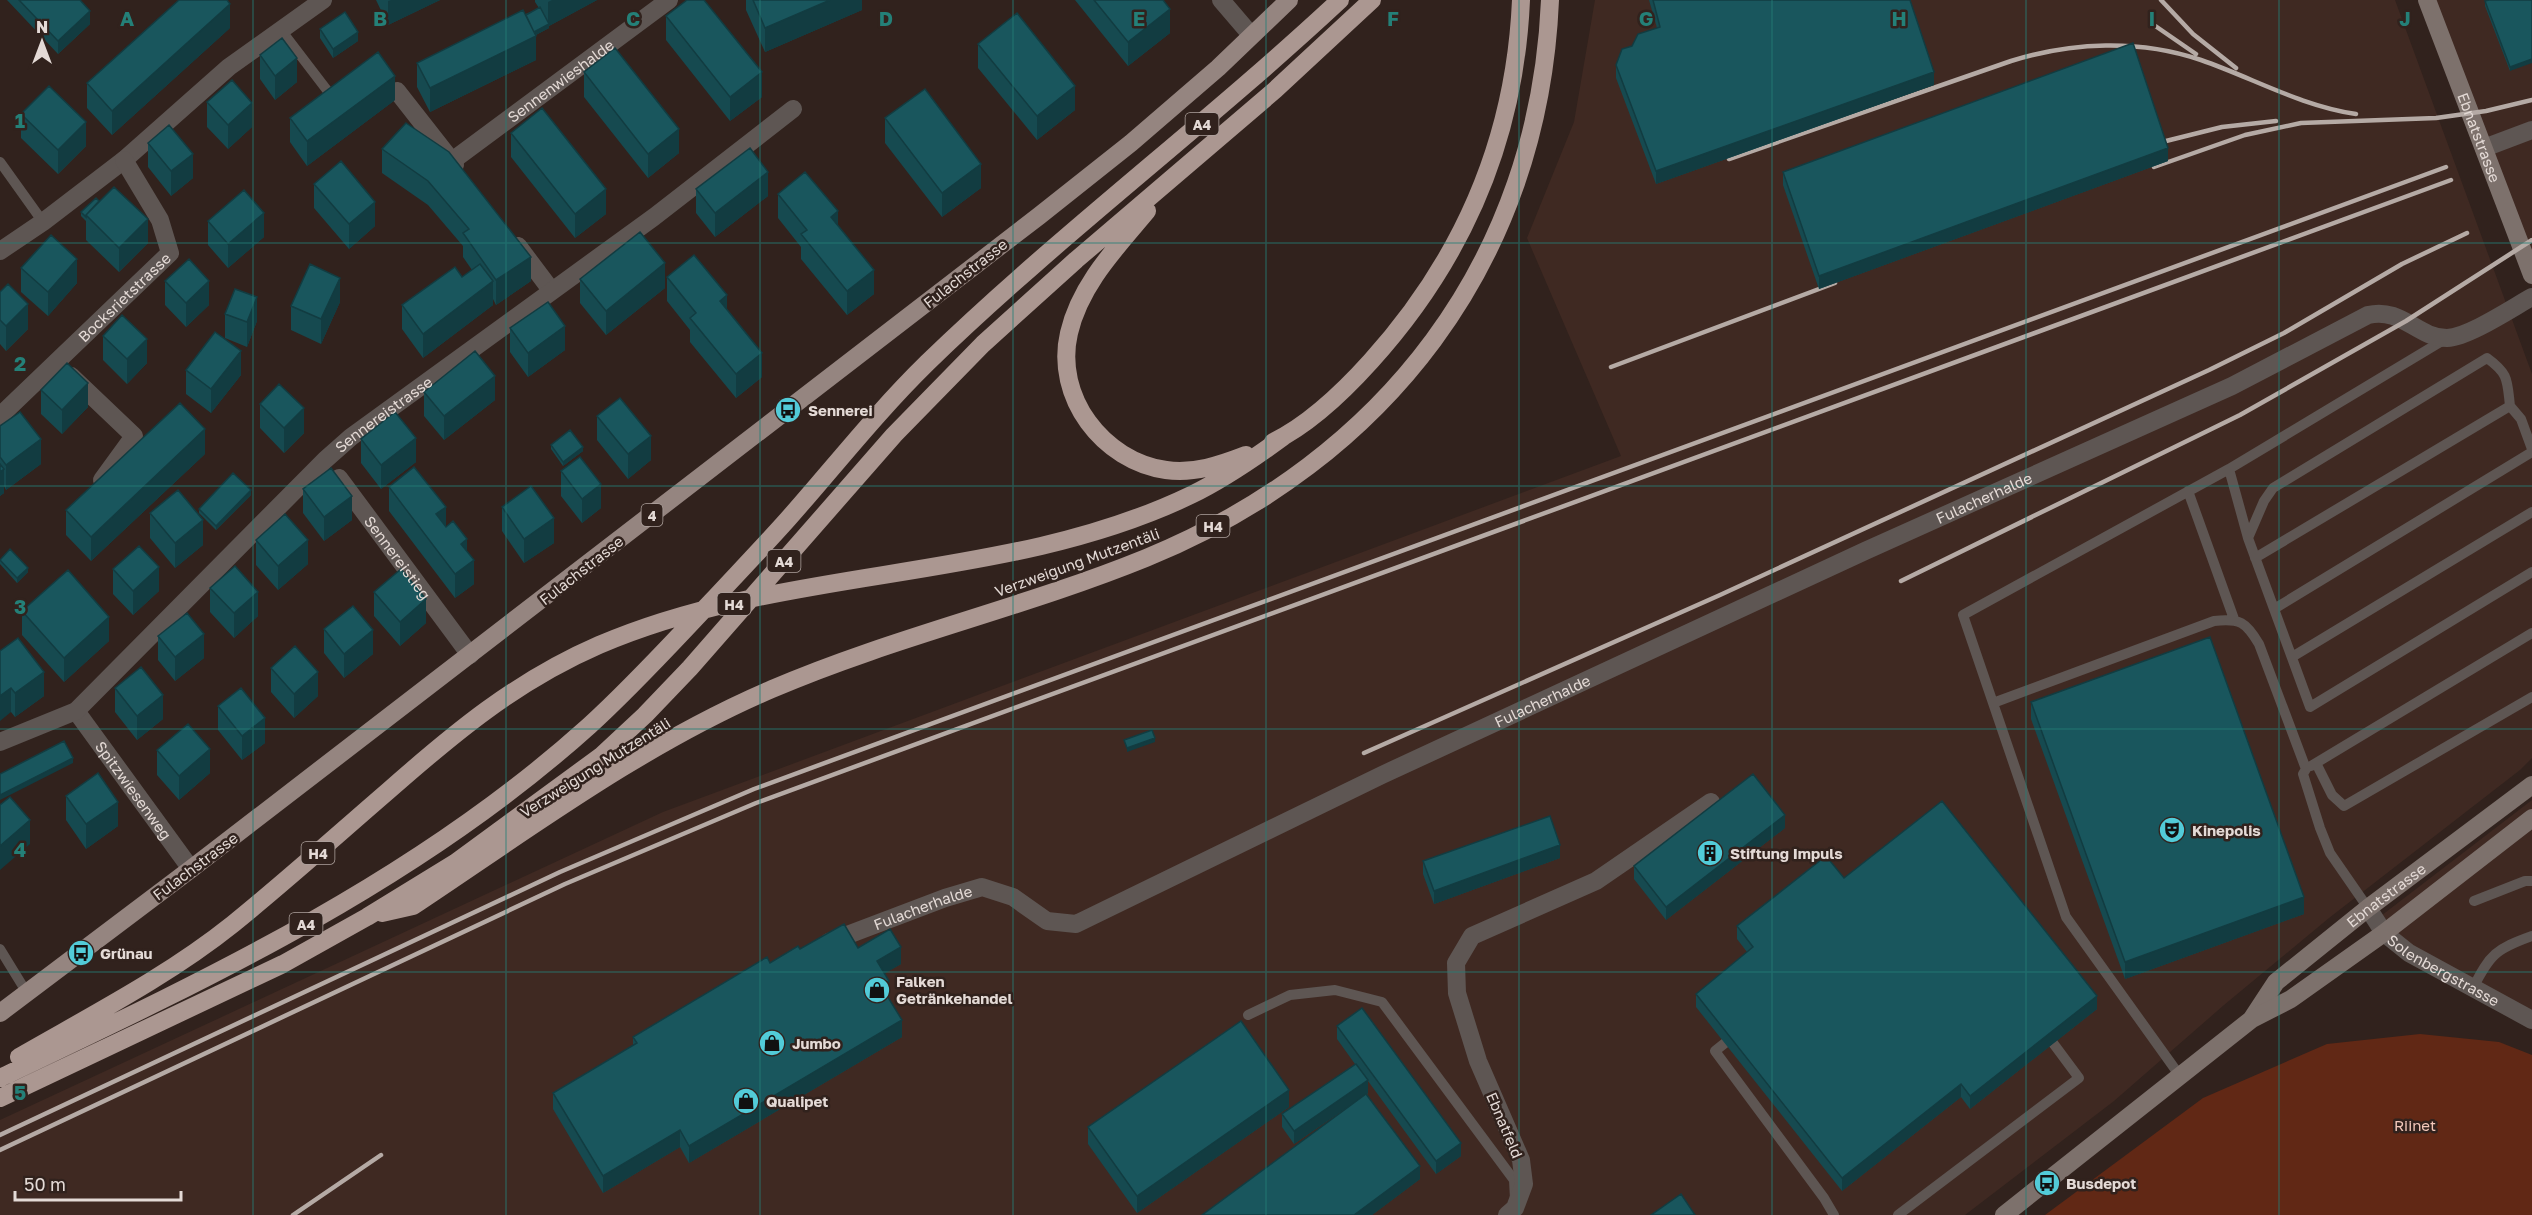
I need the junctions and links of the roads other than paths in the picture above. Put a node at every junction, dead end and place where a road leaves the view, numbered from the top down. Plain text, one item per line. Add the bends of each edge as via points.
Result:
1 (322, 0) edge
2 (669, 0) edge
3 (1221, 0) edge
4 (1289, 0) edge
5 (1340, 0) edge
6 (1372, 0) edge
7 (1521, 0) edge
8 (1550, 0) edge
9 (2427, 0) edge
10 (281, 30) junction
11 (1251, 35) junction
12 (397, 91) edge
13 (333, 98) edge
14 (793, 109) dead end
15 (2532, 130) edge
16 (2484, 148) junction
17 (124, 160) junction
18 (452, 161) junction
19 (0, 162) edge
20 (1177, 175) junction
21 (466, 179) edge
22 (42, 222) junction
23 (509, 235) edge
24 (0, 251) edge
25 (2532, 275) edge
26 (551, 290) junction
27 (2532, 297) edge
28 (2447, 338) junction
29 (56, 362) junction
30 (2510, 406) junction
31 (0, 416) edge
32 (1283, 437) junction
33 (2532, 450) edge
34 (325, 460) junction
35 (2229, 469) junction
36 (102, 480) edge
37 (2187, 491) junction
38 (2532, 512) edge
39 (2248, 538) junction
40 (2255, 558) junction
41 (2532, 572) edge
42 (2274, 609) junction
43 (2234, 619) junction
44 (2532, 633) edge
45 (470, 656) junction
46 (2292, 657) junction
47 (2532, 697) edge
48 (1993, 703) junction
49 (76, 711) junction
50 (0, 742) edge
51 (2316, 763) junction
52 (2306, 769) junction
53 (2532, 784) edge
54 (1711, 802) dead end
55 (2532, 818) edge
56 (191, 870) junction
57 (2532, 881) edge
58 (2474, 901) dead end
59 (2368, 908) junction
60 (367, 917) junction
61 (2384, 933) junction
62 (2532, 936) edge
63 (814, 948) edge
64 (0, 949) edge
65 (2473, 988) junction
66 (27, 993) junction
67 (0, 1012) edge
68 (1248, 1015) dead end
69 (2252, 1019) junction
70 (2532, 1020) edge
71 (1725, 1043) edge
72 (2053, 1043) edge
73 (0, 1068) edge
74 (2180, 1076) junction
75 (0, 1078) edge
76 (0, 1098) edge
77 (1511, 1212) edge
78 (1834, 1215) edge
79 (1899, 1215) edge
80 (2004, 1215) edge

1 - 10 street
2 - 18 street, Sennenwieshalde
3 - 11 street
4 - 11 main road, Fulachstrasse / 4
5 - 75 highway, A4 via 1231,99 1012,284 932,359 625,693 520,783 399,868 263,949
6 - 20 highway, A4
7 - 32 highway, H4 via 1516,62 1502,128 1477,200 1456,244 1420,300 1376,355 1339,393
8 - 60 highway, Verzweigung Mutzentäli / H4 via 1537,108 1507,210 1491,246 1464,295 1421,357 1376,408 1306,469 1229,518 1146,558 838,664 738,704 645,753 413,906
9 - 16 street, Ebnatstrasse
10 - 13 lane
10 - 17 street via 229,67
11 - 45 main road, Fulachstrasse / 4 via 1131,143
12 - 18 street
14 - 26 street, Sennereistrasse via 654,217
15 - 16 street
16 - 25 street, Ebnatstrasse
17 - 22 street
17 - 29 street, Bocksrietstrasse via 160,220 170,253
18 - 21 street
19 - 22 lane
20 - 32 highway, H4 via 1103,265 1081,299 1066,348 1075,397 1087,421 1106,443 1139,463 1165,470 1211,467
20 - 60 highway, A4 via 1029,301 938,389 690,668 601,756 455,863
22 - 24 street
23 - 26 street
26 - 34 street, Sennereistrasse
27 - 28 street via 2461,335
28 - 35 lane
28 - 63 street, Fulacherhalde via 2432,335 2388,313 2368,315 2232,386 1392,770 1076,924 1047,921 1013,897 982,886
29 - 31 street, Bocksrietstrasse
29 - 36 street via 134,436
30 - 33 lane via 2521,419
30 - 39 lane via 2503,369 2487,358 2273,488
30 - 40 lane
32 - 73 highway, Verzweigung Mutzentäli / H4 via 1213,483 1146,514 1071,538 693,614 601,644 548,669 508,693 444,742 290,877 189,956
33 - 42 lane
34 - 45 street, Sennereistieg
34 - 49 street, Sennereistrasse
35 - 37 lane
35 - 39 lane
37 - 43 lane
37 - 48 lane via 1963,615
38 - 46 lane
39 - 40 lane
40 - 42 lane
41 - 46 lane via 2310,707
42 - 46 lane
43 - 48 lane via 2214,621
43 - 52 lane via 2250,628 2259,644
44 - 51 lane
45 - 56 main road, Fulachstrasse / 4
47 - 51 lane via 2344,806 2332,795
48 - 74 lane via 2066,917
49 - 50 street, Sennereistrasse
49 - 56 street, Spitzwiesenweg
51 - 52 lane
52 - 59 lane via 2303,774 2330,853
53 - 59 street, Ebnatstrasse
54 - 77 street, Ebnatfeld via 1596,881 1472,936 1456,963 1457,993 1478,1061 1521,1160 1524,1184
55 - 61 street, Ebnatstrasse
56 - 66 main road, Fulachstrasse / 4
57 - 58 lane
59 - 61 street, Solenbergstrasse
59 - 69 street, Ebnatstrasse via 2276,982
60 - 76 highway, A4 via 283,964
61 - 65 street, Solenbergstrasse via 2409,953
61 - 69 street, Ebnatstrasse via 2291,999
62 - 65 lane via 2494,953
64 - 66 lane
65 - 70 street, Solenbergstrasse
66 - 67 main road, Fulachstrasse / 4
68 - 77 lane, Ebnatfeld via 1290,995 1335,990 1382,1002 1514,1180
69 - 74 street, Ebnatstrasse
71 - 78 lane via 1715,1051
72 - 79 lane via 2079,1078
74 - 80 street, Ebnatstrasse

